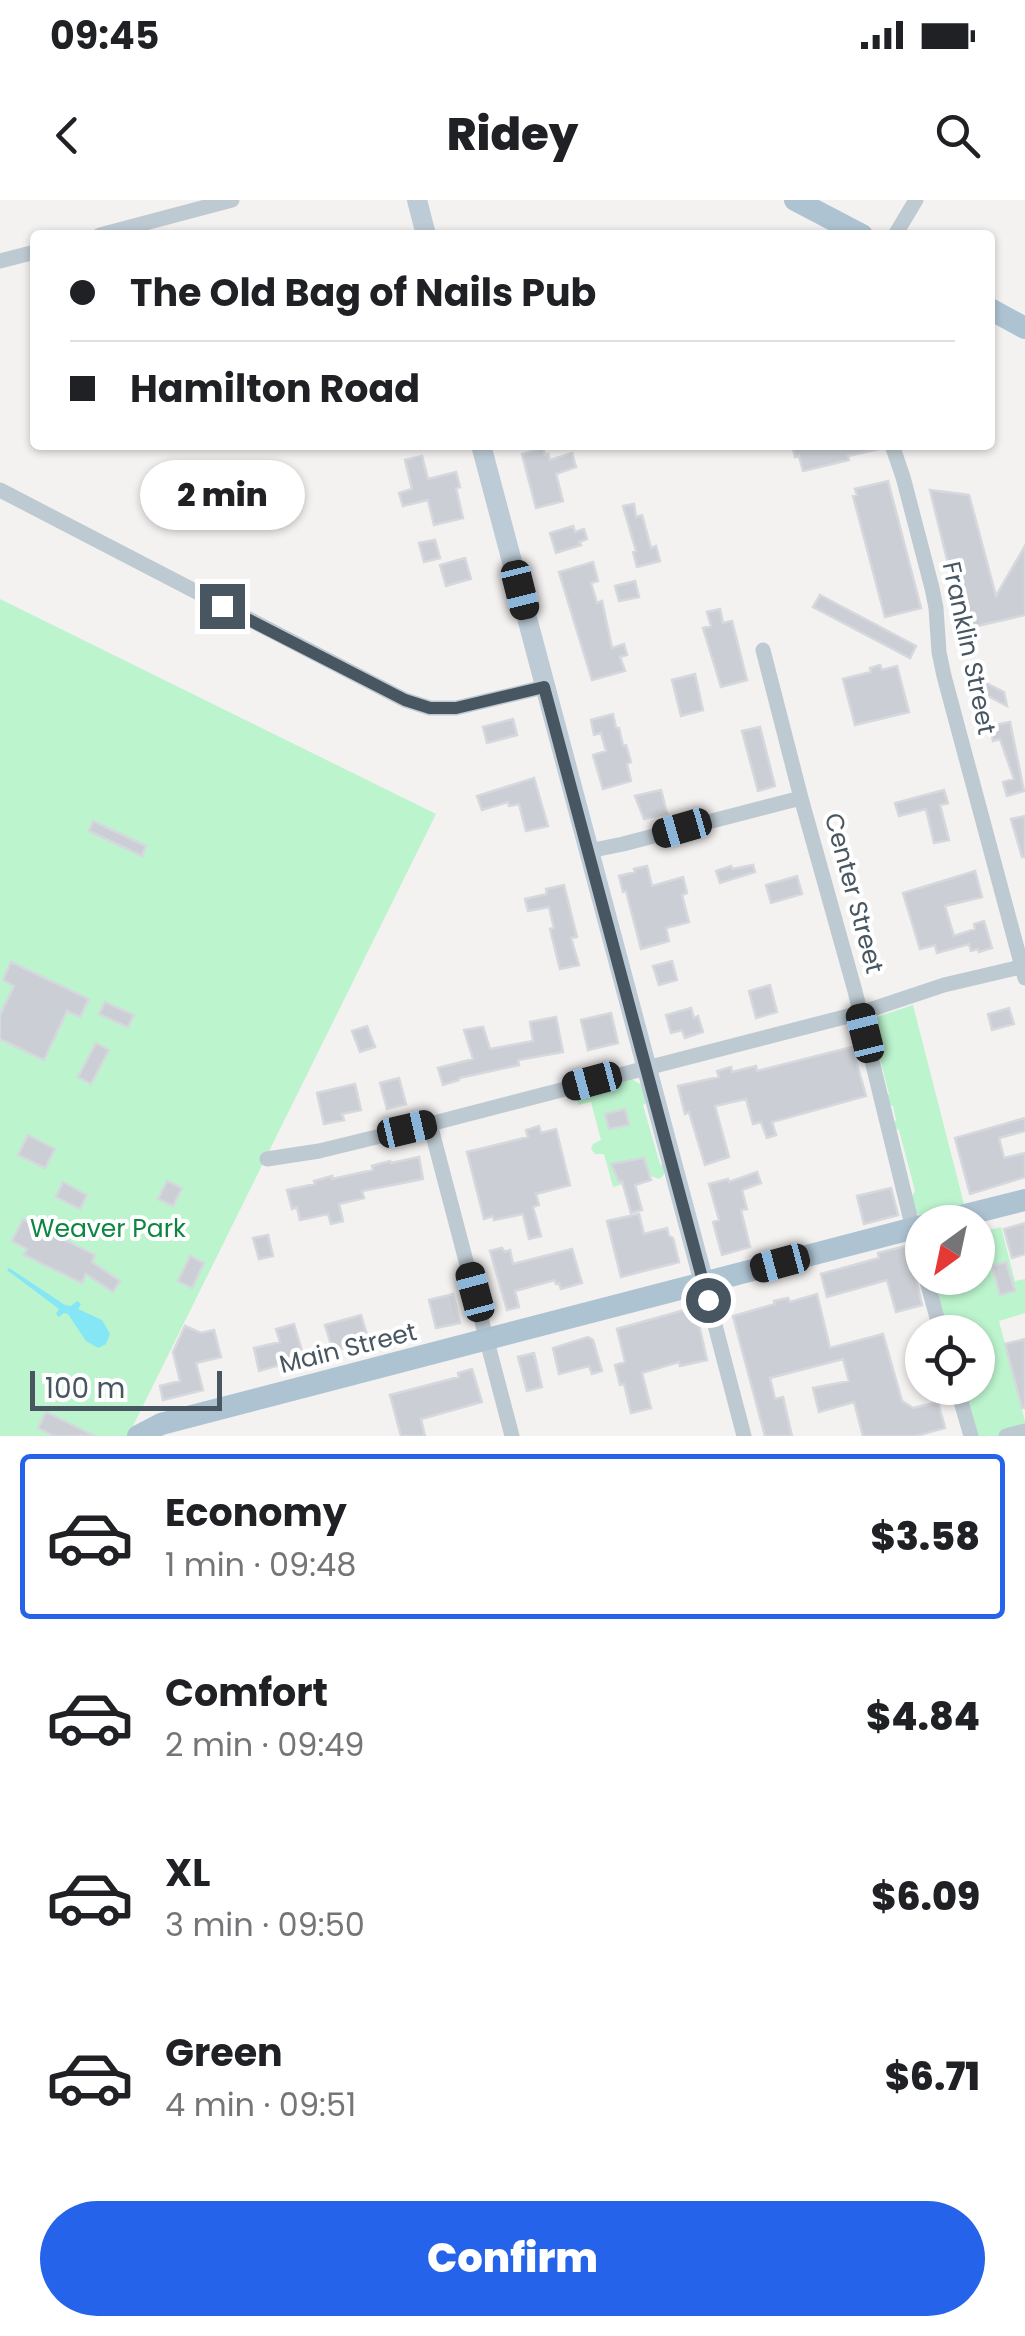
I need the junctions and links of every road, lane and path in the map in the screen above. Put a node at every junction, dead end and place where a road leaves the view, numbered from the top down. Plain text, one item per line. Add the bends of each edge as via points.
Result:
1 (232, 200) edge
2 (417, 200) edge
3 (795, 200) edge
4 (916, 200) edge
5 (119, 230) edge
6 (425, 230) edge
7 (852, 230) edge
8 (899, 230) edge
9 (30, 253) edge
10 (0, 261) edge
11 (995, 312) edge
12 (1025, 328) edge
13 (482, 450) edge
14 (894, 450) edge
15 (0, 490) edge
16 (763, 650) dead end
17 (544, 687) junction
18 (801, 798) junction
19 (589, 851) junction
20 (1024, 970) edge
21 (860, 1014) junction
22 (646, 1068) junction
23 (430, 1124) junction
24 (267, 1159) dead end
25 (1025, 1200) edge
26 (912, 1205) edge
27 (995, 1208) edge
28 (905, 1231) edge
29 (704, 1283) junction
30 (488, 1340) junction
31 (962, 1405) edge
32 (1025, 1432) edge
33 (138, 1436) edge
34 (512, 1436) edge
35 (744, 1436) edge
36 (971, 1436) edge
37 (1006, 1436) edge

1 - 5 street
2 - 6 main road
3 - 7 main road
4 - 8 street
9 - 10 street
11 - 12 main road
13 - 17 main road
14 - 20 street, Franklin Street via 932,588 944,676
15 - 17 street via 405,700 456,708
16 - 18 street, Center Street
17 - 19 main road
18 - 19 street
18 - 21 street, Center Street
19 - 22 main road
20 - 21 street via 944,985
21 - 22 street
21 - 26 street, Center Street
22 - 23 street
22 - 29 main road
23 - 24 street
23 - 30 street
25 - 27 main road
28 - 29 main road, Main Street
29 - 30 main road, Main Street
29 - 35 street
30 - 33 main road, Main Street via 161,1424
30 - 34 street
31 - 36 street
32 - 37 street

